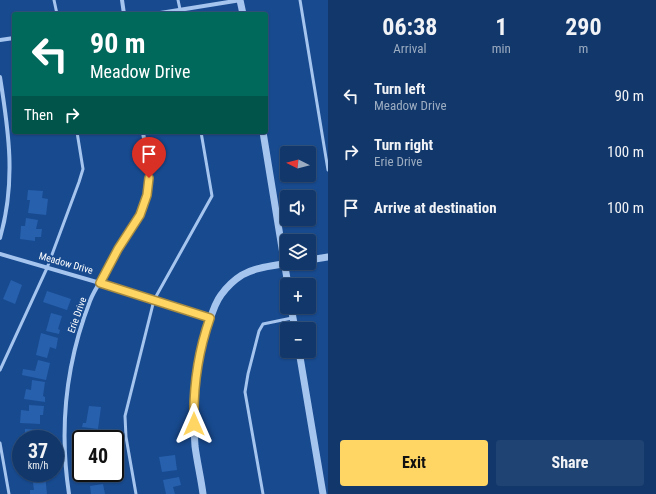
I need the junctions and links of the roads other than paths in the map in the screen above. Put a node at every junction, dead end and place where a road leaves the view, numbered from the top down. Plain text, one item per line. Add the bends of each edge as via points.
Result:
1 (54, 0) edge
2 (122, 0) edge
3 (178, 0) edge
4 (241, 0) edge
5 (300, 0) edge
6 (57, 12) edge
7 (124, 12) edge
8 (180, 12) edge
9 (243, 12) edge
10 (12, 38) edge
11 (0, 40) edge
12 (0, 77) edge
13 (78, 134) edge
14 (143, 134) edge
15 (201, 134) edge
16 (263, 134) edge
17 (328, 170) edge
18 (281, 234) edge
19 (0, 238) edge
20 (0, 254) edge
21 (328, 256) edge
22 (316, 259) edge
23 (280, 264) edge
24 (47, 268) junction
25 (100, 283) junction
26 (154, 300) junction
27 (292, 314) edge
28 (293, 317) junction
29 (210, 318) junction
30 (294, 322) edge
31 (300, 358) edge
32 (0, 370) edge
33 (0, 443) edge
34 (9, 494) edge
35 (69, 494) edge
36 (136, 494) edge
37 (203, 494) edge
38 (263, 494) edge
39 (323, 494) edge

1 - 6 lane
2 - 7 street
3 - 8 lane
4 - 8 street
4 - 9 street
5 - 17 lane
10 - 11 street
12 - 19 street via 10,158 7,200
13 - 24 lane via 83,169
14 - 25 street, Erie Drive via 149,174 146,198 138,219
15 - 26 lane via 212,196
16 - 18 street
20 - 24 street, Meadow Drive
21 - 22 street
23 - 29 street via 258,268 237,279 221,295
24 - 25 street, Meadow Drive
24 - 32 lane
25 - 26 street, Meadow Drive
25 - 35 street, Erie Drive via 77,338 70,368 64,434
26 - 29 street, Meadow Drive
26 - 36 lane via 125,416
27 - 28 street
28 - 30 street
28 - 38 lane via 263,324 248,374 246,392
29 - 37 street via 197,370 194,407 196,448
31 - 39 street
33 - 34 lane

